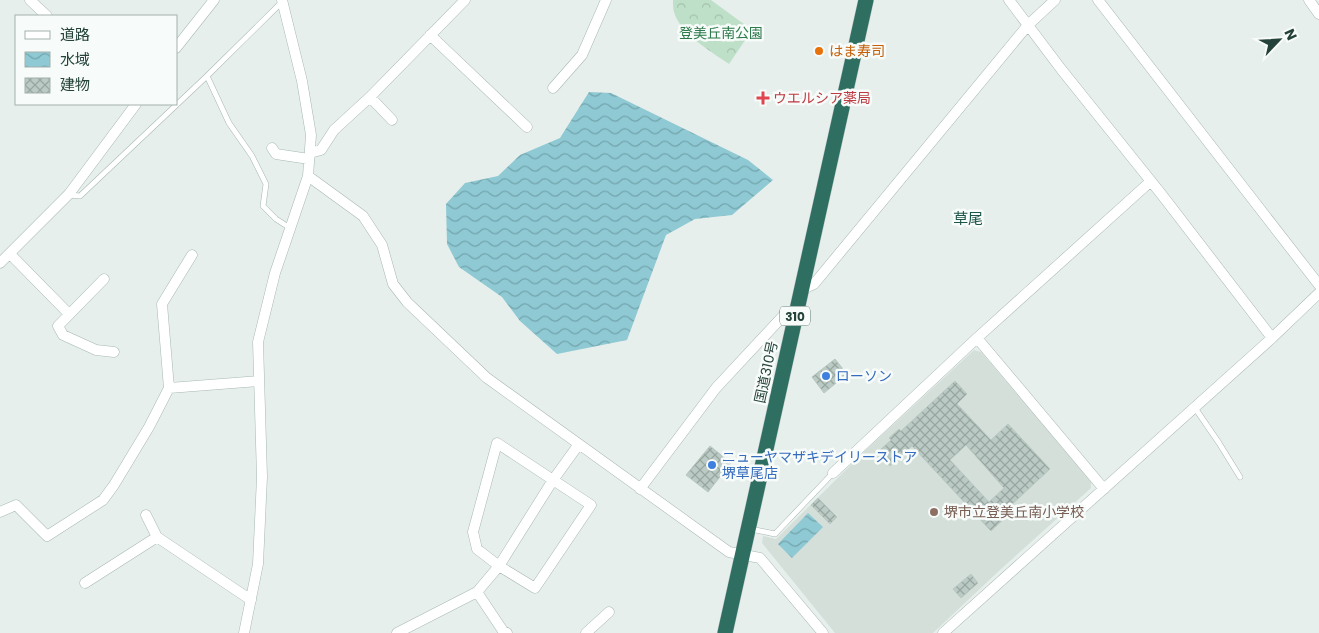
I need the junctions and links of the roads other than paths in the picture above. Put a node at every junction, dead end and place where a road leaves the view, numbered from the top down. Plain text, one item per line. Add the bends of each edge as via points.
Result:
1 (30, 0) edge
2 (214, 0) edge
3 (465, 0) edge
4 (606, 0) edge
5 (866, 0) edge
6 (1009, 0) edge
7 (1054, 0) edge
8 (1098, 0) edge
9 (1309, 0) edge
10 (283, 1) edge
11 (1319, 14) edge
12 (46, 15) edge
13 (1028, 25) junction
14 (430, 35) junction
15 (178, 45) edge
16 (207, 76) junction
17 (554, 88) dead end
18 (370, 97) junction
19 (178, 103) edge
20 (134, 105) edge
21 (176, 105) edge
22 (392, 120) dead end
23 (527, 127) dead end
24 (272, 148) dead end
25 (309, 156) junction
26 (308, 176) junction
27 (1151, 181) junction
28 (69, 194) junction
29 (290, 228) junction
30 (10, 254) junction
31 (192, 255) dead end
32 (0, 263) edge
33 (104, 279) dead end
34 (1319, 285) edge
35 (801, 290) junction
36 (1319, 292) edge
37 (796, 309) junction
38 (69, 314) junction
39 (977, 338) junction
40 (1272, 338) junction
41 (114, 352) dead end
42 (259, 380) junction
43 (169, 388) junction
44 (1194, 407) junction
45 (579, 444) junction
46 (833, 473) joint
47 (1240, 477) dead end
48 (553, 480) junction
49 (640, 489) junction
50 (1104, 489) junction
51 (0, 512) edge
52 (146, 515) dead end
53 (749, 529) junction
54 (157, 537) junction
55 (743, 554) junction
56 (499, 566) junction
57 (85, 582) dead end
58 (477, 592) junction
59 (251, 600) junction
60 (608, 612) dead end
61 (944, 632) edge
62 (244, 633) edge
63 (397, 633) edge
64 (507, 633) edge
65 (586, 633) edge
66 (725, 633) edge
67 (823, 633) edge

1 - 12 street
2 - 15 street
3 - 14 street
4 - 17 street via 582,55
5 - 35 highway, 国道310号 / 310
6 - 13 street
7 - 13 street
8 - 34 street
9 - 11 street
10 - 16 lane
10 - 25 street via 302,81 310,135
13 - 27 street
13 - 35 street via 814,284
14 - 18 street
14 - 23 street
16 - 19 lane
16 - 29 lane via 229,124 252,156 266,184 263,206
18 - 22 street
18 - 25 street via 334,130 321,150
20 - 28 street
21 - 28 lane via 80,196
24 - 25 street via 276,154
25 - 26 street
26 - 29 street
26 - 45 street via 363,216 382,245 393,284 407,302 487,378
27 - 39 street
27 - 40 street
28 - 30 street
29 - 42 street via 258,342
30 - 32 street
30 - 38 street
31 - 43 street via 162,304
33 - 38 street
35 - 37 highway, 国道310号 / 310
36 - 40 street
37 - 49 street via 783,316 716,388
37 - 53 highway, 国道310号 / 310
38 - 41 street via 58,326 63,335 96,350
39 - 46 street
39 - 50 street
40 - 44 street
42 - 43 street
42 - 59 street via 262,477 258,564
43 - 51 street via 149,427 103,500 47,536 16,505
44 - 47 lane
44 - 50 street
45 - 48 street
45 - 49 street
46 - 53 lane via 775,534
48 - 56 street
48 - 56 street via 591,505 535,588
48 - 56 street via 497,443 473,532 477,549
49 - 55 street via 729,552
50 - 61 street
52 - 54 street
53 - 55 highway, 国道310号 / 310
54 - 57 street
54 - 59 street
55 - 66 highway, 国道310号 / 310
55 - 67 street via 760,558
56 - 58 street
58 - 63 street
58 - 64 street
59 - 62 street
60 - 65 street

